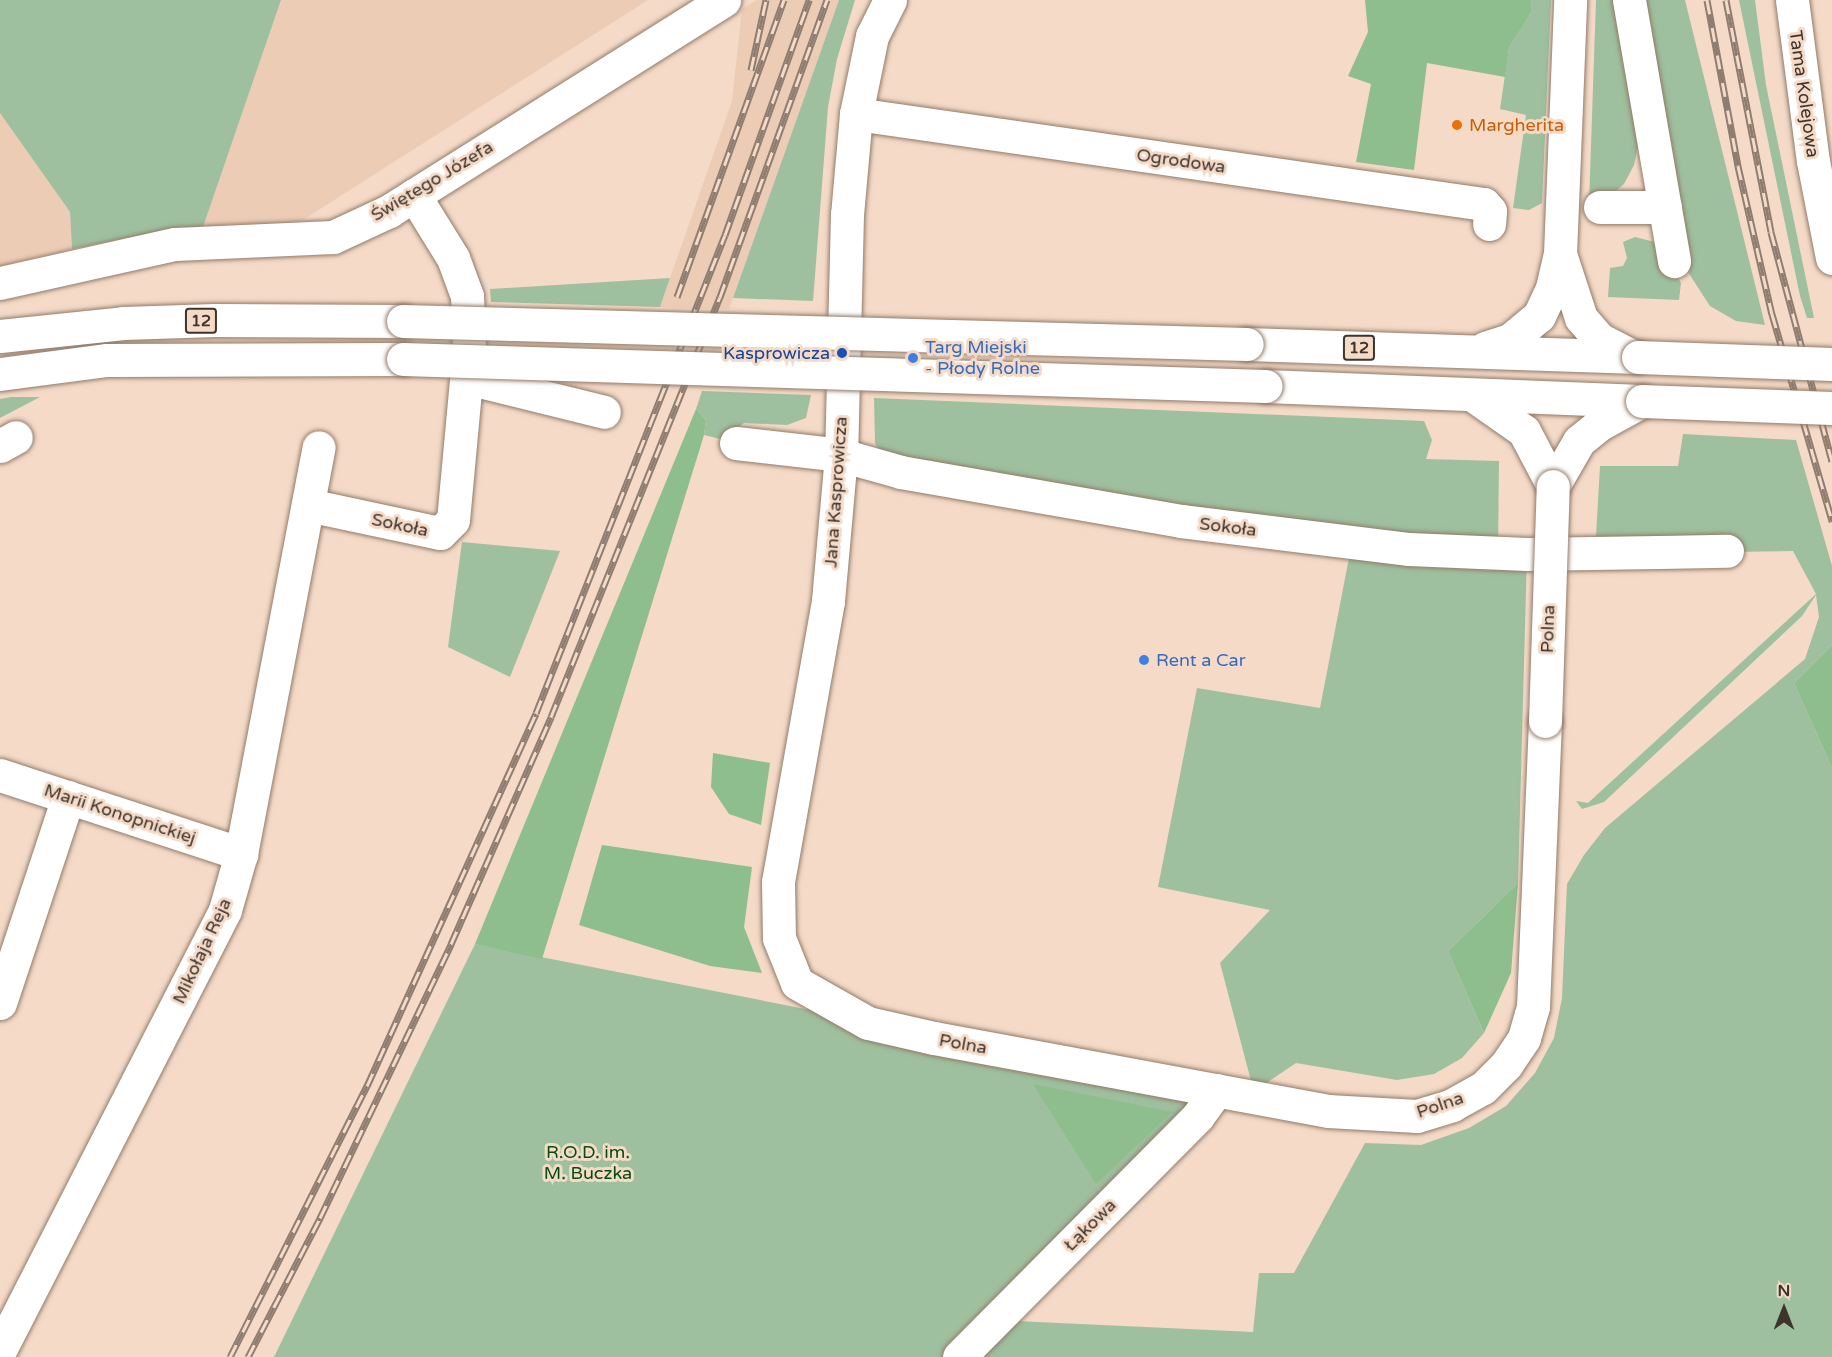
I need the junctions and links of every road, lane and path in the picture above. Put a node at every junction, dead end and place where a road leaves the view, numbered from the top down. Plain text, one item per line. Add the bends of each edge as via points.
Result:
1 (724, 0) edge
2 (890, 0) edge
3 (1570, 0) edge
4 (1629, 0) edge
5 (1792, 0) edge
6 (856, 114) junction
7 (414, 195) junction
8 (1600, 207) dead end
9 (1665, 207) junction
10 (1489, 224) dead end
11 (1560, 254) junction
12 (1832, 258) edge
13 (1674, 261) dead end
14 (0, 282) edge
15 (0, 336) edge
16 (1472, 352) junction
17 (1638, 357) junction
18 (1832, 364) edge
19 (0, 374) edge
20 (466, 378) junction
21 (1471, 395) junction
22 (1642, 401) junction
23 (1832, 408) edge
24 (604, 412) dead end
25 (736, 443) dead end
26 (319, 447) dead end
27 (841, 455) junction
28 (1553, 486) junction
29 (309, 505) junction
30 (1727, 551) dead end
31 (0, 775) edge
32 (68, 797) junction
33 (241, 854) junction
34 (797, 983) joint
35 (0, 1003) edge
36 (1217, 1090) junction
37 (0, 1350) edge
38 (959, 1357) edge

1 - 7 street, Świętego Józefa
2 - 6 street, Jana Kasprowicza via 872,36
3 - 11 street
4 - 9 street
5 - 12 street, Tama Kolejowa via 1813,161
6 - 10 street, Ogrodowa via 1484,204 1490,211
6 - 27 street, Jana Kasprowicza via 847,214
7 - 14 street, Świętego Józefa via 333,237 175,244
7 - 20 street, Sokoła via 453,258 467,296
8 - 9 street
9 - 13 street
11 - 16 street via 1552,288 1532,324 1510,340
11 - 17 street via 1572,299 1589,330 1619,352
15 - 16 street, 12, bridge via 215,320 403,321
16 - 17 street, 12
17 - 18 street, 12, bridge
19 - 21 street, 12, bridge via 107,360 403,359
20 - 24 street
20 - 29 street, Sokoła via 453,520 440,533
21 - 22 street, 12
21 - 28 street via 1524,431
22 - 23 street, 12, bridge
22 - 28 street via 1600,424 1579,441
25 - 27 street, Sokoła
26 - 29 street, Mikołaja Reja
27 - 30 street, Sokoła via 901,472 1181,521 1398,547 1527,554
27 - 34 street, Jana Kasprowicza via 828,601 778,882 779,938
28 - 36 street, Polna, bridge via 1533,1007 1524,1038 1506,1065 1483,1088 1452,1105 1417,1116 1328,1111
29 - 33 street, Mikołaja Reja
31 - 32 street, Marii Konopnickiej
32 - 33 street, Marii Konopnickiej
32 - 35 street
33 - 37 street, Mikołaja Reja via 225,910
34 - 36 street, Polna via 868,1023
36 - 38 street, Łąkowa via 1198,1116

